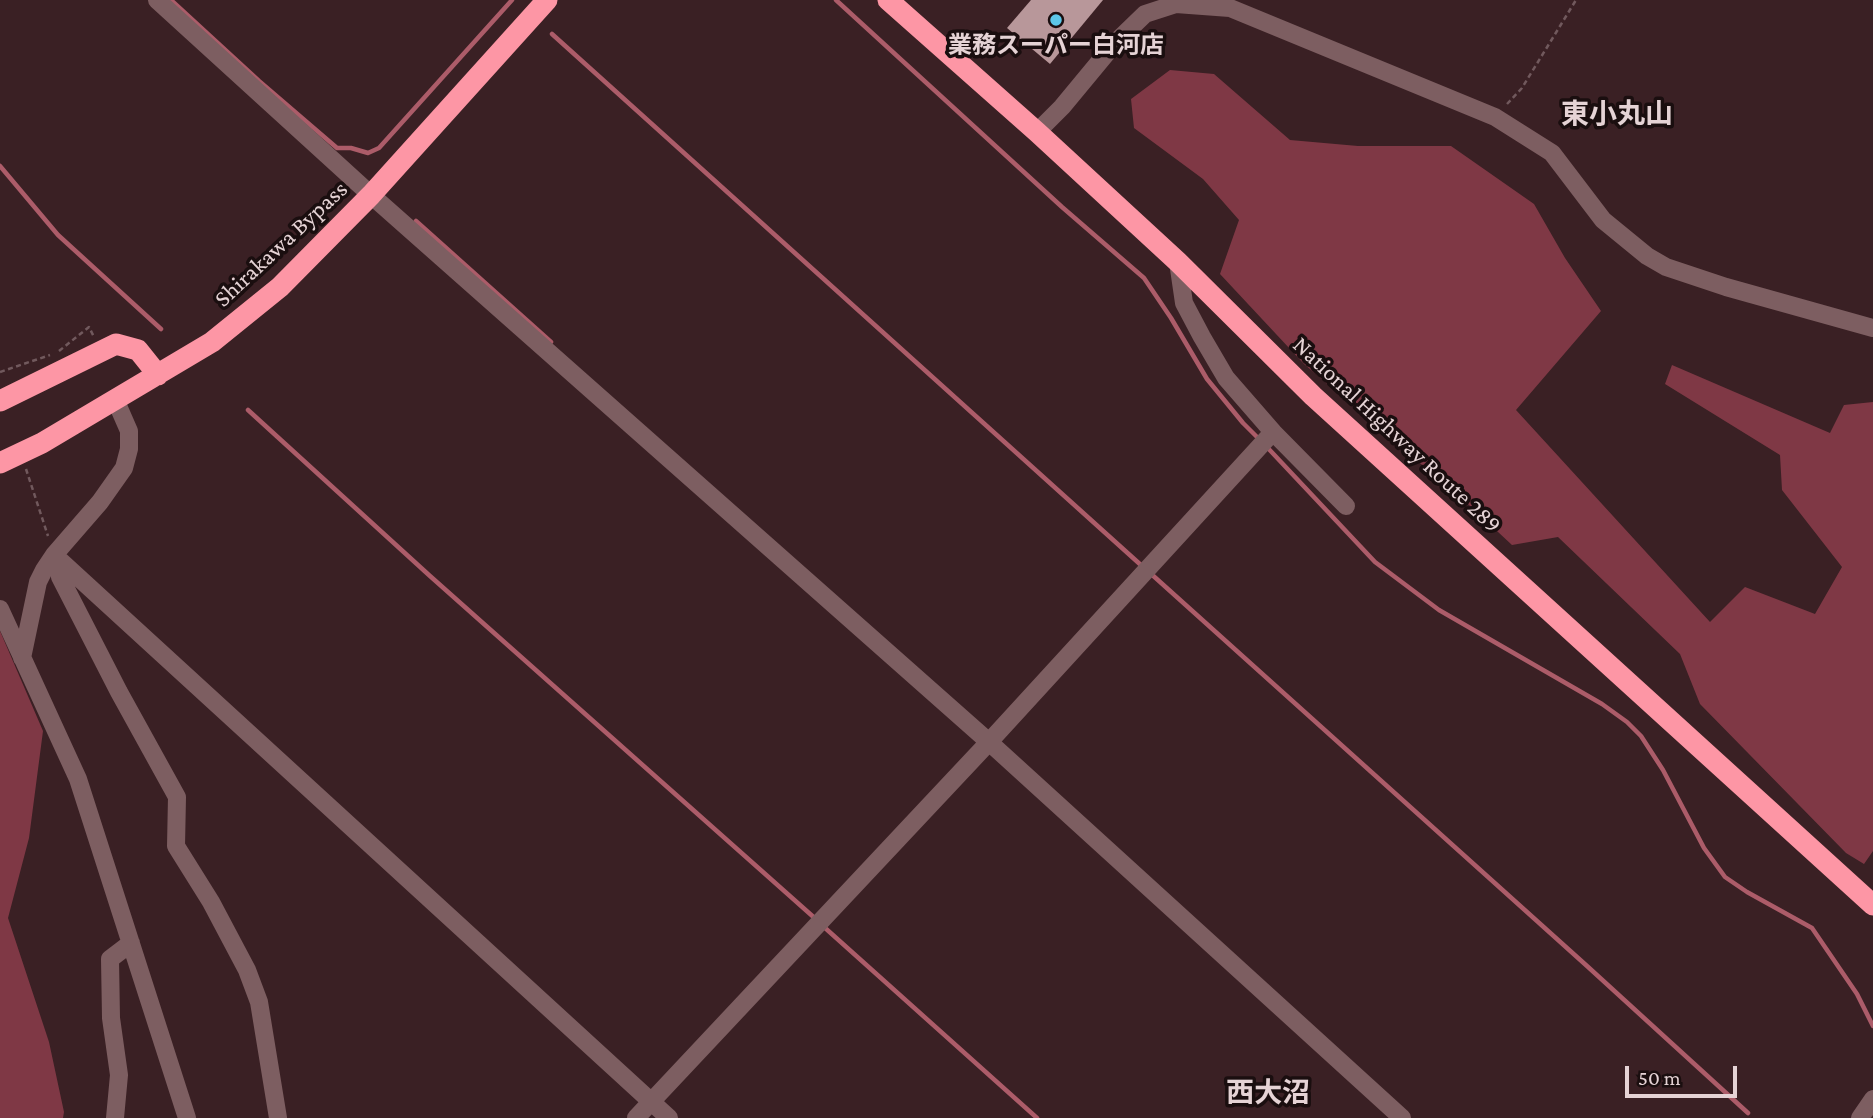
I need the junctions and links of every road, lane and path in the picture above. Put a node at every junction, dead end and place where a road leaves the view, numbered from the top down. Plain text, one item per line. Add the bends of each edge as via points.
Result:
1 (157, 0) edge
2 (547, 0) edge
3 (888, 0) edge
4 (1576, 0) edge
5 (1233, 4) edge
6 (1495, 117) junction
7 (1037, 132) junction
8 (371, 195) junction
9 (1178, 262) junction
10 (1873, 328) edge
11 (102, 350) junction
12 (0, 372) edge
13 (158, 375) junction
14 (115, 399) junction
15 (0, 401) edge
16 (1273, 432) junction
17 (0, 463) edge
18 (26, 469) dead end
19 (1346, 506) dead end
20 (57, 557) junction
21 (0, 609) edge
22 (22, 658) junction
23 (989, 742) junction
24 (1873, 905) edge
25 (131, 943) junction
26 (1873, 1099) edge
27 (651, 1102) junction
28 (115, 1118) edge
29 (187, 1118) edge
30 (278, 1118) edge
31 (636, 1118) edge
32 (669, 1118) edge
33 (1402, 1118) edge
34 (1860, 1118) edge

1 - 8 street
2 - 8 highway, Shirakawa Bypass
3 - 7 highway, National Highway Route 289
4 - 6 path via 1522,88
5 - 6 street
5 - 7 street via 1176,4 1145,13
6 - 10 street via 1552,153 1603,220 1666,267
7 - 9 highway, National Highway Route 289
8 - 13 highway, Shirakawa Bypass via 280,287 212,342
8 - 23 street
9 - 16 street via 1184,303 1202,337 1226,378
9 - 24 highway, National Highway Route 289 via 1313,396
11 - 12 path via 89,327 57,353
11 - 13 highway via 116,344 138,350
11 - 15 highway
13 - 14 highway, Shirakawa Bypass
14 - 17 highway, Shirakawa Bypass
14 - 20 street via 129,431 124,468
16 - 19 street
16 - 23 street
18 - 20 path
20 - 22 street via 38,582
20 - 27 street
20 - 30 street via 60,577 177,797 176,846 247,971 259,1002
21 - 22 street
22 - 25 street via 78,779
23 - 27 street
23 - 33 street
25 - 28 street via 110,959 111,1018 119,1075
25 - 29 street
26 - 34 street
27 - 31 street
27 - 32 street

